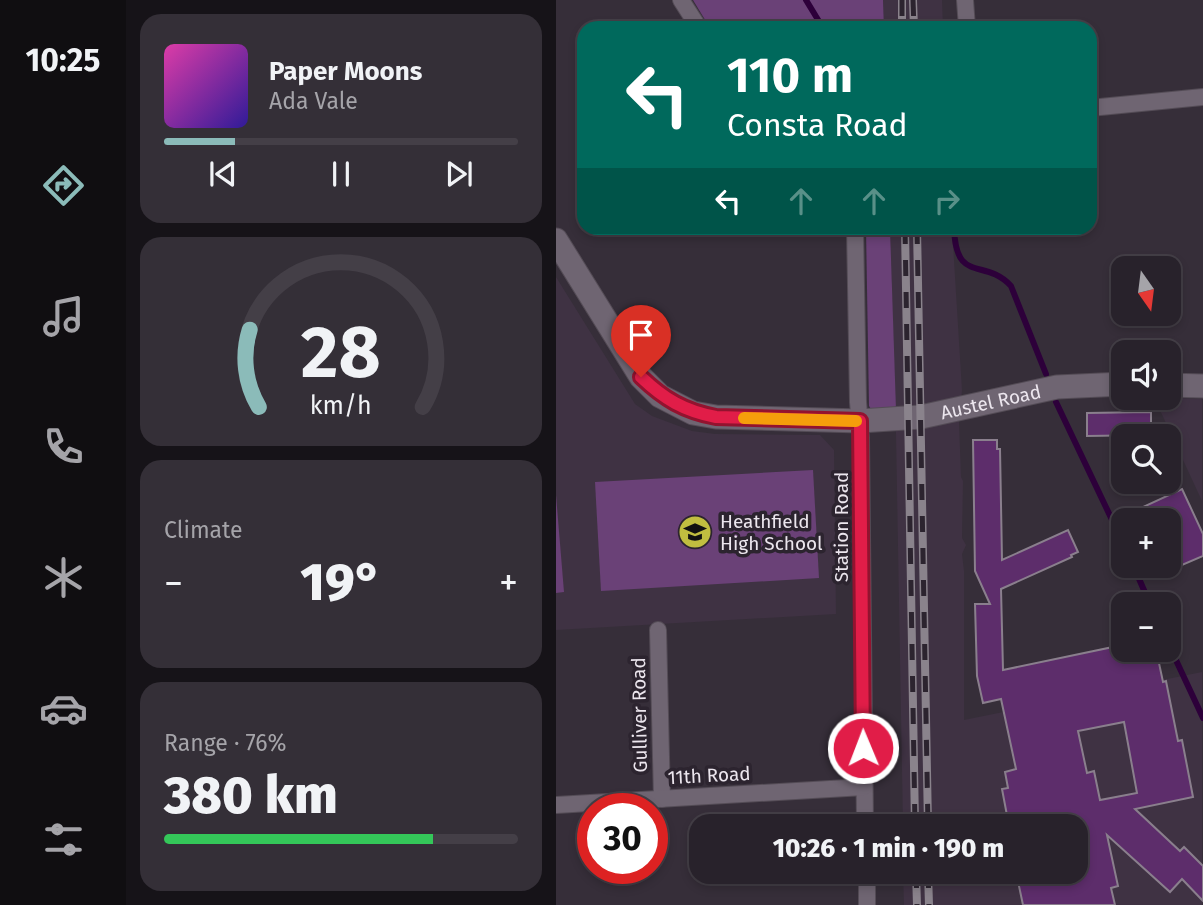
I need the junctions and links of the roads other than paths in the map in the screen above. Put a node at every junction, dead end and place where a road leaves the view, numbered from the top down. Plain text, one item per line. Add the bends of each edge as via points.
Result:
1 (681, 0) edge
2 (965, 0) edge
3 (694, 21) edge
4 (966, 21) edge
5 (1202, 97) edge
6 (1097, 107) edge
7 (855, 235) edge
8 (556, 240) edge
9 (1111, 385) edge
10 (1181, 385) edge
11 (1202, 386) edge
12 (860, 421) junction
13 (658, 629) dead end
14 (865, 787) junction
15 (662, 793) edge
16 (668, 799) edge
17 (577, 804) edge
18 (556, 805) edge
19 (865, 814) edge
20 (867, 884) edge
21 (868, 905) edge

1 - 3 street
2 - 4 street
5 - 6 street
7 - 12 street, Station Road
8 - 12 street, Austel Road via 641,377 660,396 693,413 716,417
9 - 12 street, Austel Road via 1049,388 921,417
10 - 11 street
12 - 14 street, Station Road
13 - 15 street, Gulliver Road
14 - 16 street, 11th Road
14 - 19 street, Station Road
17 - 18 street, 11th Road
20 - 21 street

